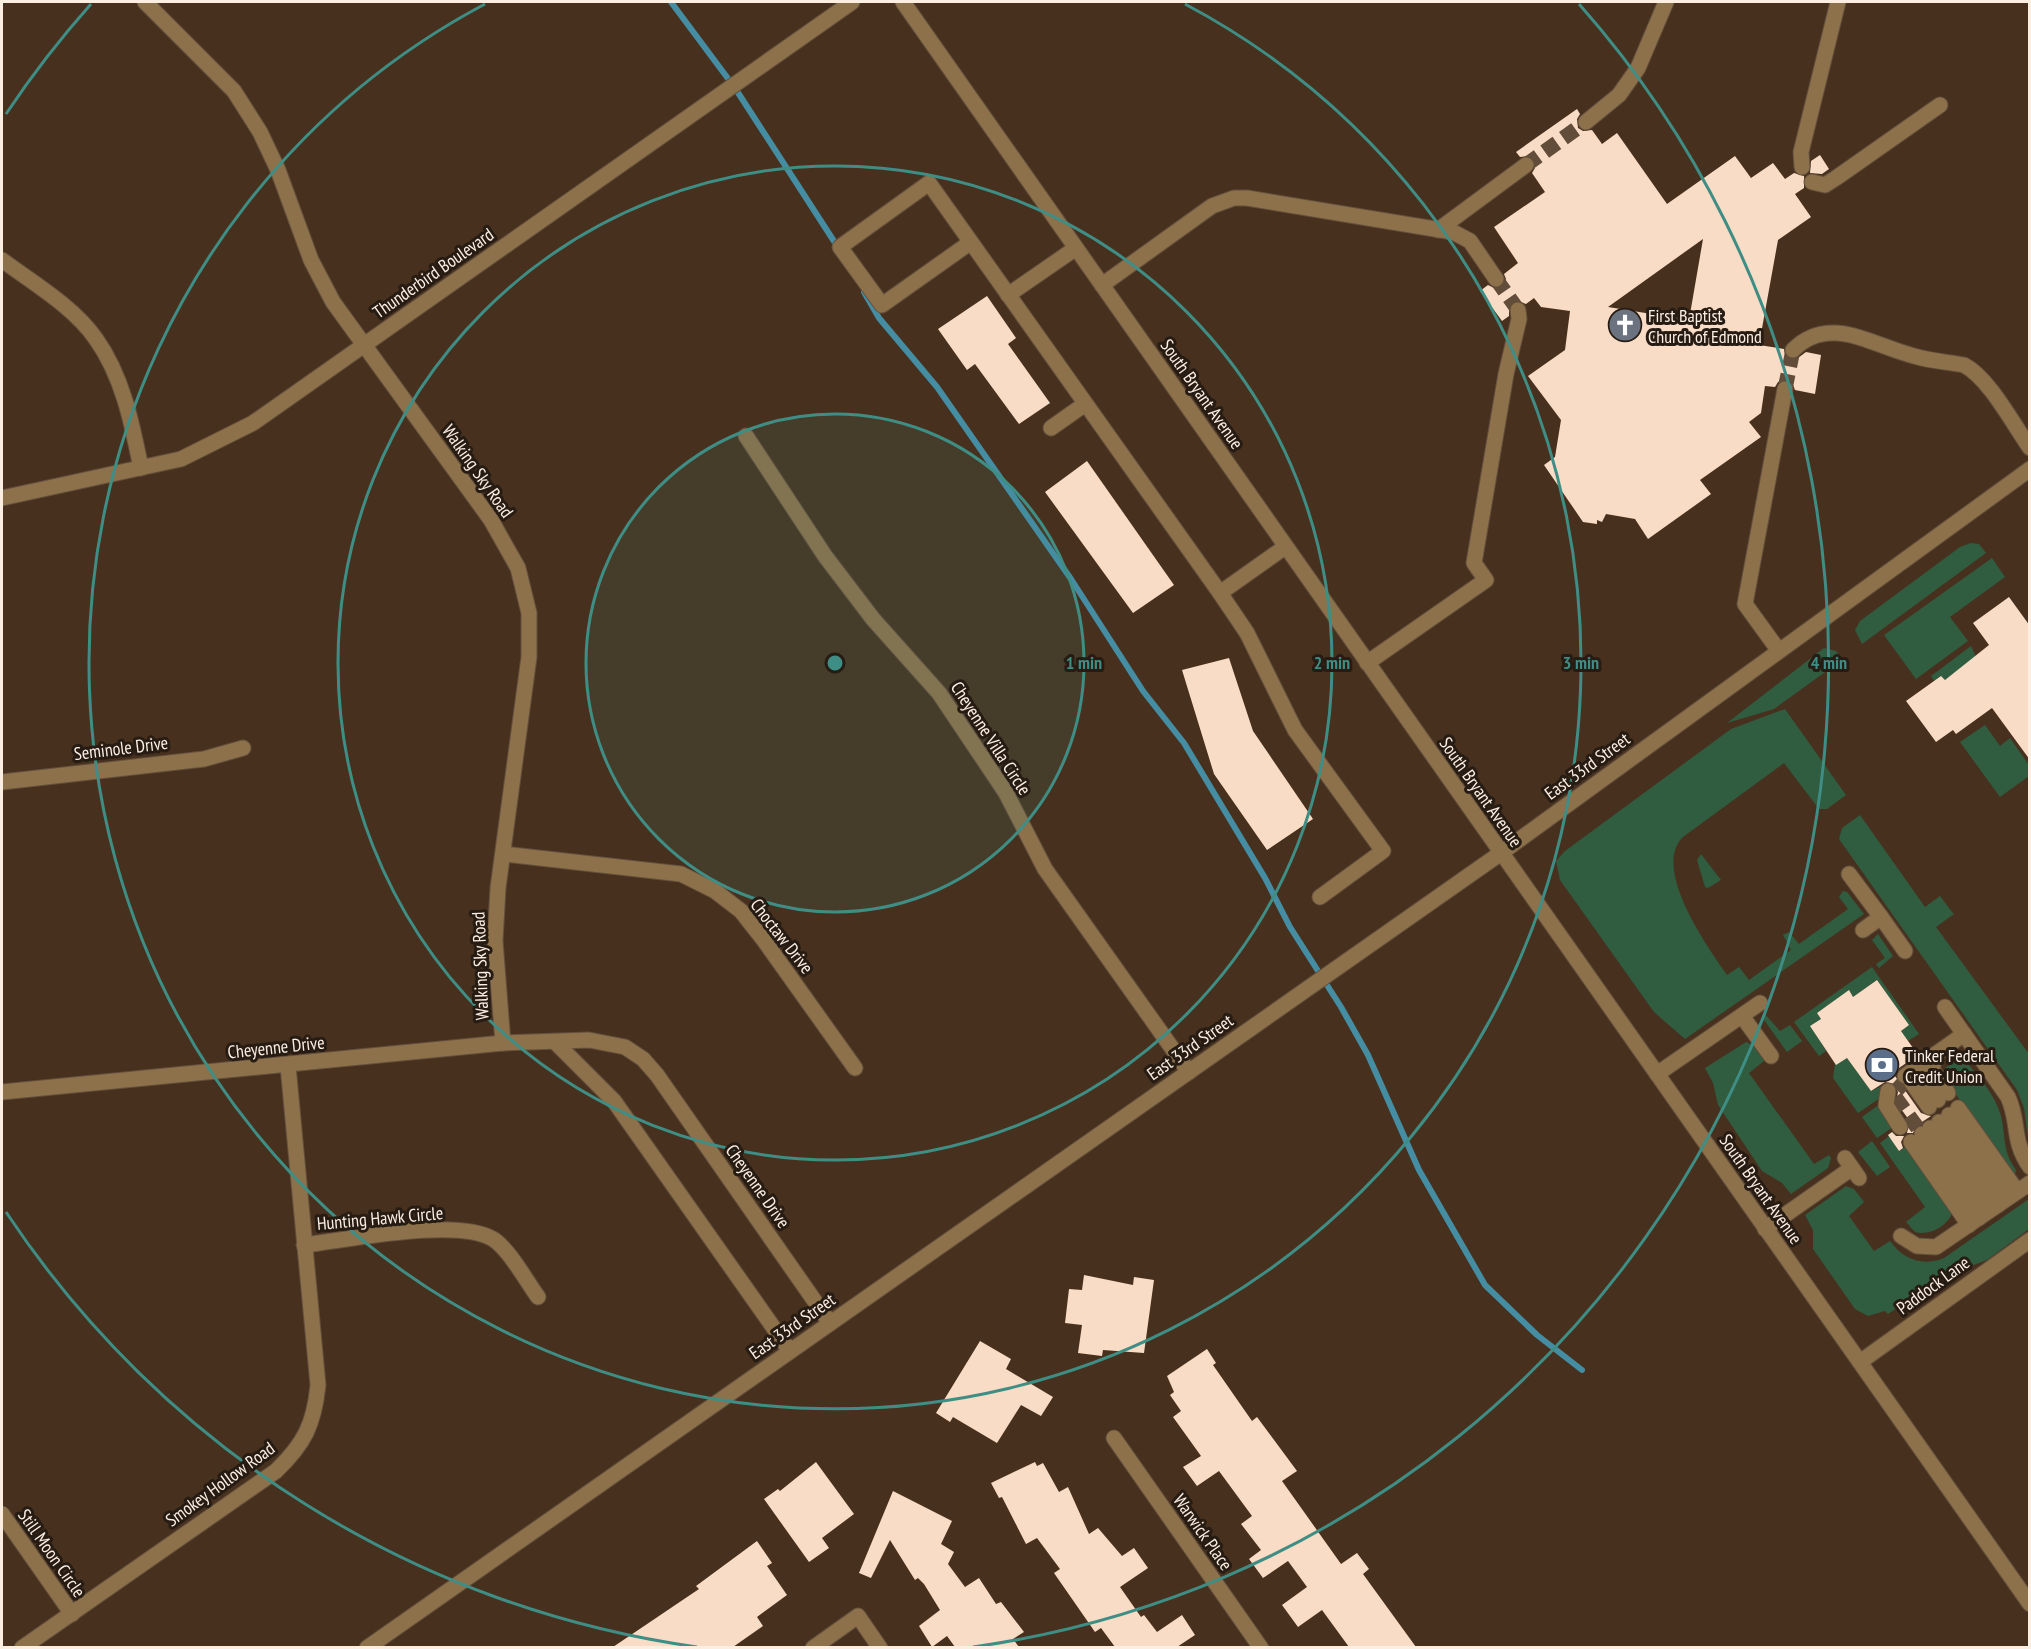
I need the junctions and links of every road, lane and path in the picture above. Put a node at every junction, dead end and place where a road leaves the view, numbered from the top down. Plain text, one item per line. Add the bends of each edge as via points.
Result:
1 (145, 2) edge
2 (852, 2) edge
3 (903, 2) edge
4 (1666, 2) edge
5 (1838, 2) edge
6 (1940, 105) dead end
7 (1586, 122) tunnel mouth
8 (1526, 165) tunnel mouth
9 (1802, 167) dead end
10 (1812, 182) dead end
11 (1438, 230) junction
12 (971, 242) junction
13 (1076, 248) junction
14 (2, 260) edge
15 (1497, 279) tunnel mouth
16 (1102, 285) junction
17 (1008, 295) junction
18 (1518, 310) tunnel mouth
19 (365, 345) junction
20 (1793, 350) tunnel mouth
21 (1785, 389) tunnel mouth
22 (1085, 404) junction
23 (1051, 428) dead end
24 (746, 436) dead end
25 (2030, 448) edge
26 (141, 468) junction
27 (2030, 469) edge
28 (2, 498) edge
29 (1285, 547) junction
30 (1220, 593) junction
31 (1779, 651) junction
32 (1367, 663) junction
33 (243, 748) dead end
34 (2, 782) edge
35 (1501, 853) junction
36 (504, 854) junction
37 (1849, 874) dead end
38 (1320, 897) dead end
39 (1881, 918) junction
40 (1863, 930) dead end
41 (1905, 951) dead end
42 (1760, 1003) dead end
43 (1945, 1007) dead end
44 (1742, 1016) junction
45 (1964, 1034) junction
46 (555, 1042) junction
47 (503, 1043) junction
48 (1936, 1054) junction
49 (1772, 1056) dead end
50 (288, 1066) junction
51 (855, 1068) dead end
52 (1189, 1072) junction
53 (1657, 1074) junction
54 (1907, 1078) tunnel mouth
55 (1888, 1091) dead end
56 (2, 1092) edge
57 (1935, 1125) junction
58 (1900, 1127) dead end
59 (2030, 1167) edge
60 (1852, 1168) dead end
61 (1998, 1204) edge
62 (1766, 1229) junction
63 (1901, 1236) dead end
64 (2030, 1240) edge
65 (304, 1245) junction
66 (538, 1297) dead end
67 (830, 1323) junction
68 (790, 1351) junction
69 (1860, 1362) junction
70 (1114, 1438) dead end
71 (2, 1514) edge
72 (2030, 1604) edge
73 (72, 1614) junction
74 (22, 1647) edge
75 (367, 1647) edge
76 (813, 1647) edge
77 (880, 1647) edge
78 (1262, 1647) edge

1 - 19 street, Walking Sky Road via 240,99 278,170 310,260 333,302
2 - 19 street, Thunderbird Boulevard
3 - 13 street, South Bryant Avenue
4 - 7 street via 1638,68 1619,95
5 - 9 street via 1801,152
6 - 10 street via 1836,178 1825,184
8 - 11 street
11 - 15 street via 1470,241
11 - 16 street via 1234,198 1212,206
12 - 12 street via 929,183 840,247 882,305
12 - 17 street
13 - 16 street, South Bryant Avenue
13 - 17 street
14 - 26 street via 75,316 95,337 120,386
16 - 29 street, South Bryant Avenue
17 - 22 street
18 - 32 street via 1474,563 1486,580
19 - 26 street, Thunderbird Boulevard via 254,423 181,459
19 - 36 street, Walking Sky Road via 491,520 518,568 529,613 529,657
20 - 25 street via 1815,334 1842,332 1914,356 1964,365 1992,393
21 - 31 street via 1745,604
22 - 23 street
22 - 30 street
24 - 52 street, Cheyenne Villa Circle via 873,619 939,693 1006,793 1045,869
26 - 28 street, Thunderbird Boulevard
27 - 31 street, East 33rd Street
29 - 30 street
29 - 32 street, South Bryant Avenue
30 - 38 street via 1247,633 1295,730 1383,851
31 - 35 street, East 33rd Street
32 - 35 street, South Bryant Avenue
33 - 34 street, Seminole Drive via 204,759
35 - 52 street, East 33rd Street
35 - 53 street, South Bryant Avenue
36 - 47 street, Walking Sky Road via 495,941
36 - 51 street, Choctaw Drive via 681,874 715,891 741,911 764,939
37 - 39 street
39 - 40 street
39 - 41 street
42 - 44 street
43 - 45 street
44 - 49 street
44 - 53 street
45 - 48 street
45 - 59 street via 2008,1097 2018,1150
46 - 47 street, Cheyenne Drive
46 - 67 street, Cheyenne Drive via 608,1042 643,1059
46 - 68 street via 614,1101
47 - 50 street, Cheyenne Drive
48 - 48 street via 1932,1068 1938,1100 1912,1081
48 - 54 street
50 - 56 street, Cheyenne Drive
50 - 65 street, Smokey Hollow Road
52 - 67 street, East 33rd Street
53 - 62 street, South Bryant Avenue
55 - 58 street via 1885,1103
57 - 61 street
57 - 61 street
57 - 61 street
60 - 62 street
61 - 63 street via 1936,1247 1917,1246
62 - 69 street, South Bryant Avenue
64 - 69 street, Paddock Lane
65 - 66 street, Hunting Hawk Circle via 437,1229 479,1232 496,1240
65 - 73 street, Smokey Hollow Road via 318,1385 313,1422 303,1440 276,1472
67 - 68 street, East 33rd Street
68 - 75 street, East 33rd Street
69 - 72 street, South Bryant Avenue
70 - 78 street, Warwick Place
71 - 73 street, Still Moon Circle
73 - 74 street, Smokey Hollow Road
76 - 77 street via 858,1616

